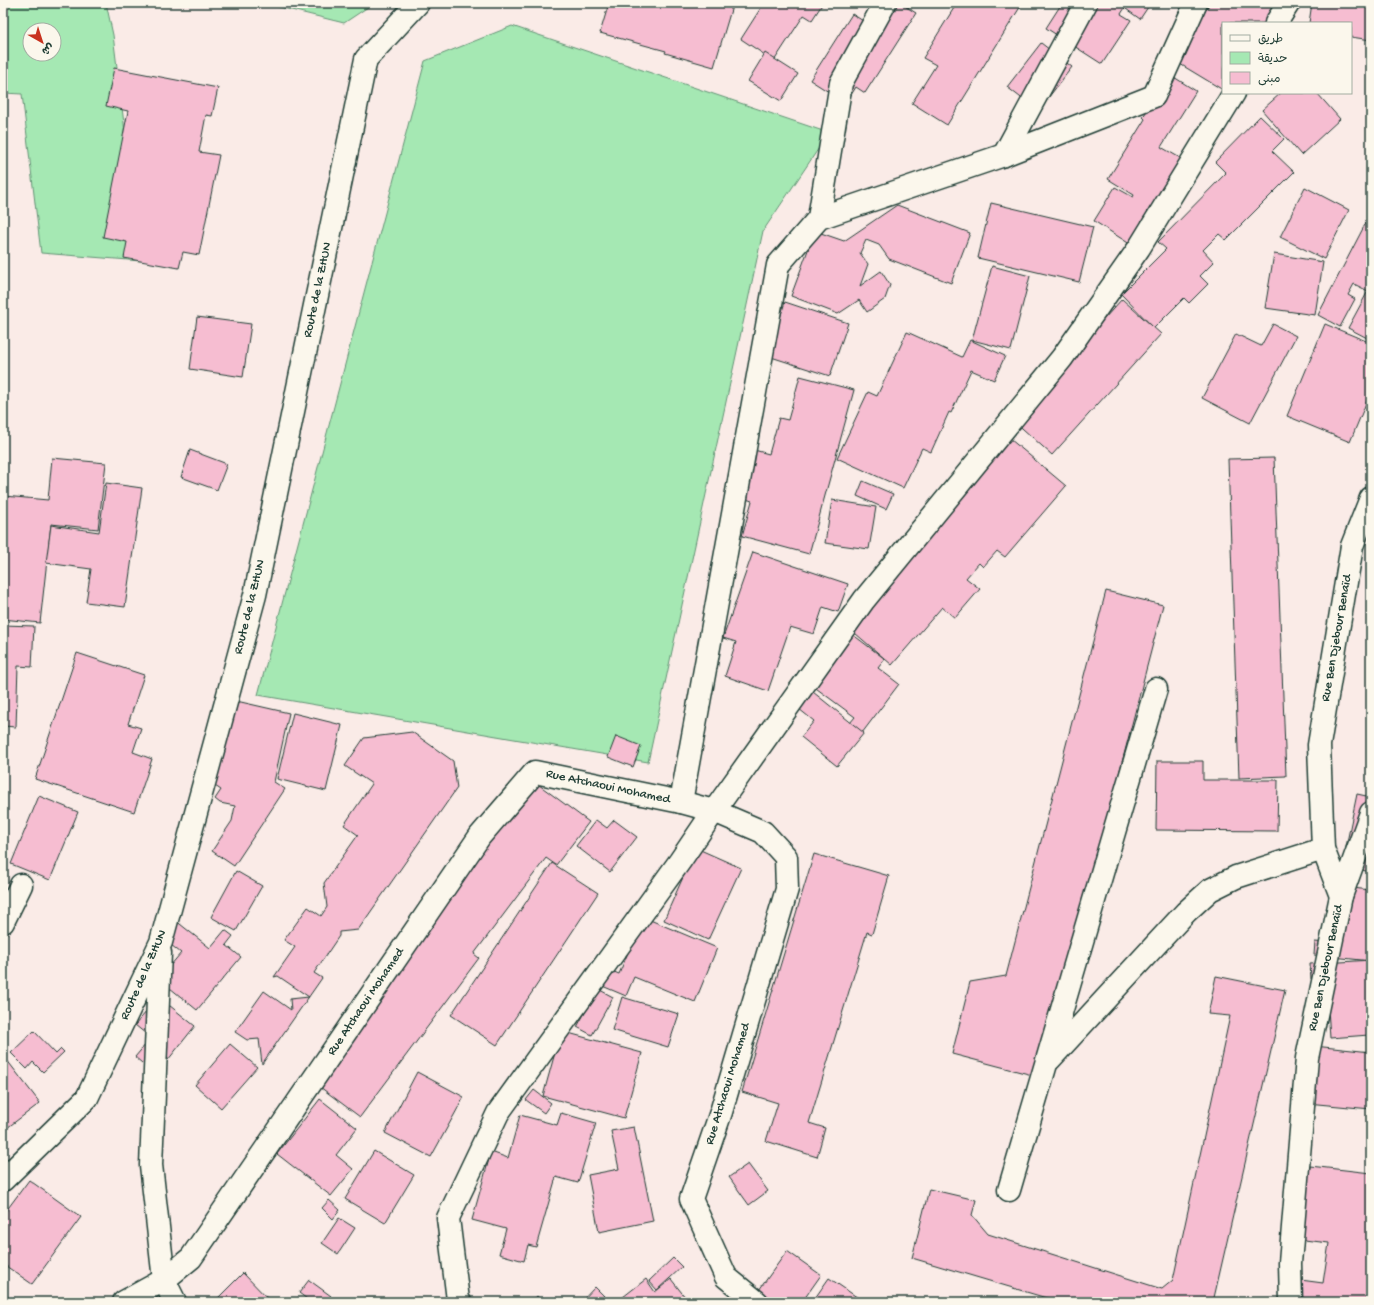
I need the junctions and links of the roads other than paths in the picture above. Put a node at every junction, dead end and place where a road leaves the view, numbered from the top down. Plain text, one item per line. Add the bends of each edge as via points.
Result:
1 (418, 3) edge
2 (885, 3) edge
3 (1086, 3) edge
4 (1196, 3) edge
5 (1288, 4) dead end
6 (1277, 22) edge
7 (1233, 94) edge
8 (1004, 155) junction
9 (819, 218) junction
10 (1371, 498) edge
11 (1156, 689) dead end
12 (680, 802) junction
13 (714, 811) junction
14 (1371, 813) edge
15 (1323, 849) junction
16 (21, 885) dead end
17 (1341, 896) junction
18 (3, 922) edge
19 (161, 942) junction
20 (1047, 1062) junction
21 (3, 1180) edge
22 (1010, 1190) dead end
23 (164, 1280) junction
24 (124, 1302) edge
25 (174, 1302) edge
26 (460, 1302) edge
27 (757, 1302) edge
28 (1291, 1302) edge

1 - 19 street, Route de la ZHUN via 366,59 255,595
2 - 9 street via 841,83
3 - 8 street
4 - 8 street via 1154,96
5 - 6 street
7 - 13 street via 1139,248 1062,358 864,600
8 - 9 street
9 - 12 street via 778,265
10 - 15 street, Rue Ben Djebour Benaïd via 1352,546 1319,745
11 - 20 street
12 - 13 street, Rue Atchaoui Mohamed
12 - 23 street, Rue Atchaoui Mohamed via 535,772 480,836 191,1258
13 - 26 street via 498,1113 448,1218
13 - 27 street, Rue Atchaoui Mohamed via 763,832 786,857 787,889 721,1112 691,1199 726,1277
14 - 17 street
15 - 17 street, Rue Ben Djebour Benaïd
15 - 20 street via 1236,877 1210,890 1186,912
16 - 18 street
17 - 28 street, Rue Ben Djebour Benaïd via 1307,1058 1290,1263
19 - 21 street, Route de la ZHUN via 87,1098
19 - 23 street via 151,1165
20 - 22 street
23 - 24 street, Rue Atchaoui Mohamed
23 - 25 street

